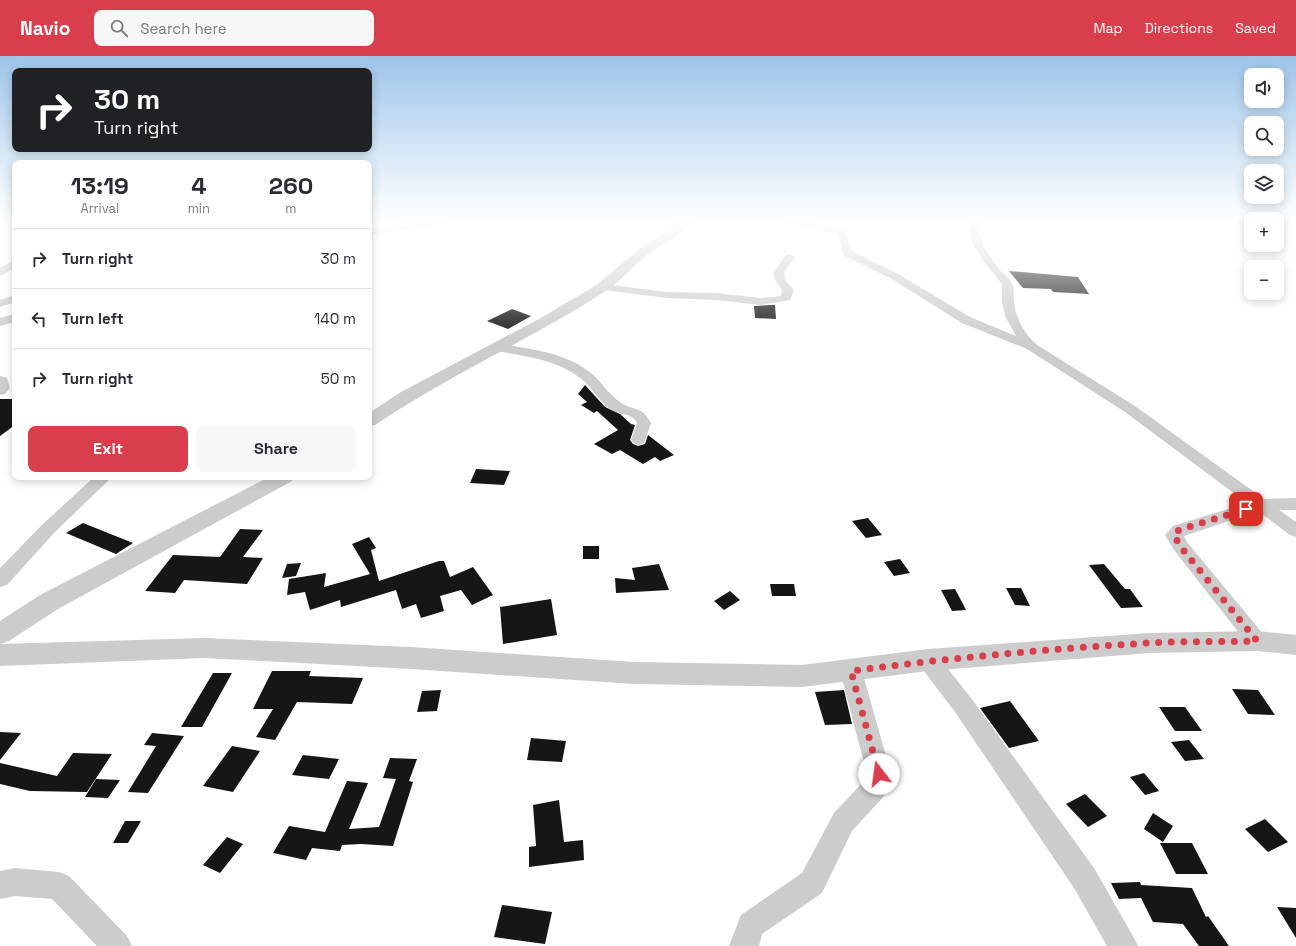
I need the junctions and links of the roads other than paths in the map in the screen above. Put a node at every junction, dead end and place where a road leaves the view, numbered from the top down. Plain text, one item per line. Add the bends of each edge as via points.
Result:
1 (632, 262) edge
2 (787, 262) edge
3 (864, 262) edge
4 (989, 262) edge
5 (12, 265) edge
6 (0, 273) edge
7 (12, 273) edge
8 (603, 287) junction
9 (12, 299) edge
10 (0, 304) edge
11 (12, 319) edge
12 (0, 322) edge
13 (497, 347) junction
14 (1032, 348) junction
15 (373, 415) edge
16 (639, 440) dead end
17 (101, 480) edge
18 (278, 480) edge
19 (1296, 504) edge
20 (1260, 505) junction
21 (1296, 531) edge
22 (0, 580) edge
23 (0, 634) edge
24 (1257, 641) junction
25 (1296, 645) edge
26 (0, 655) edge
27 (928, 660) junction
28 (851, 671) junction
29 (0, 885) edge
30 (117, 946) edge
31 (744, 946) edge
32 (1123, 946) edge

1 - 8 street
2 - 8 street via 779,272 780,280 788,290 786,298 772,302 666,295
3 - 14 street via 894,276 966,320
4 - 14 street via 1007,285 1013,323
5 - 6 street
6 - 7 street
8 - 13 street
9 - 10 street
11 - 12 street
13 - 15 street
13 - 16 street via 563,362 586,375 615,406 640,415 644,423
14 - 20 street via 1130,409
17 - 22 street via 49,528
18 - 23 street via 49,602
19 - 20 street
20 - 21 street
20 - 24 street via 1179,530 1174,535 1180,546
24 - 25 street
24 - 27 street via 1149,643
26 - 28 street via 205,648 411,658 634,673 802,676
27 - 28 street
27 - 32 street via 963,705 1084,878
28 - 31 street via 879,774 876,788 843,822 812,883 751,925
29 - 30 street via 15,882 59,886

